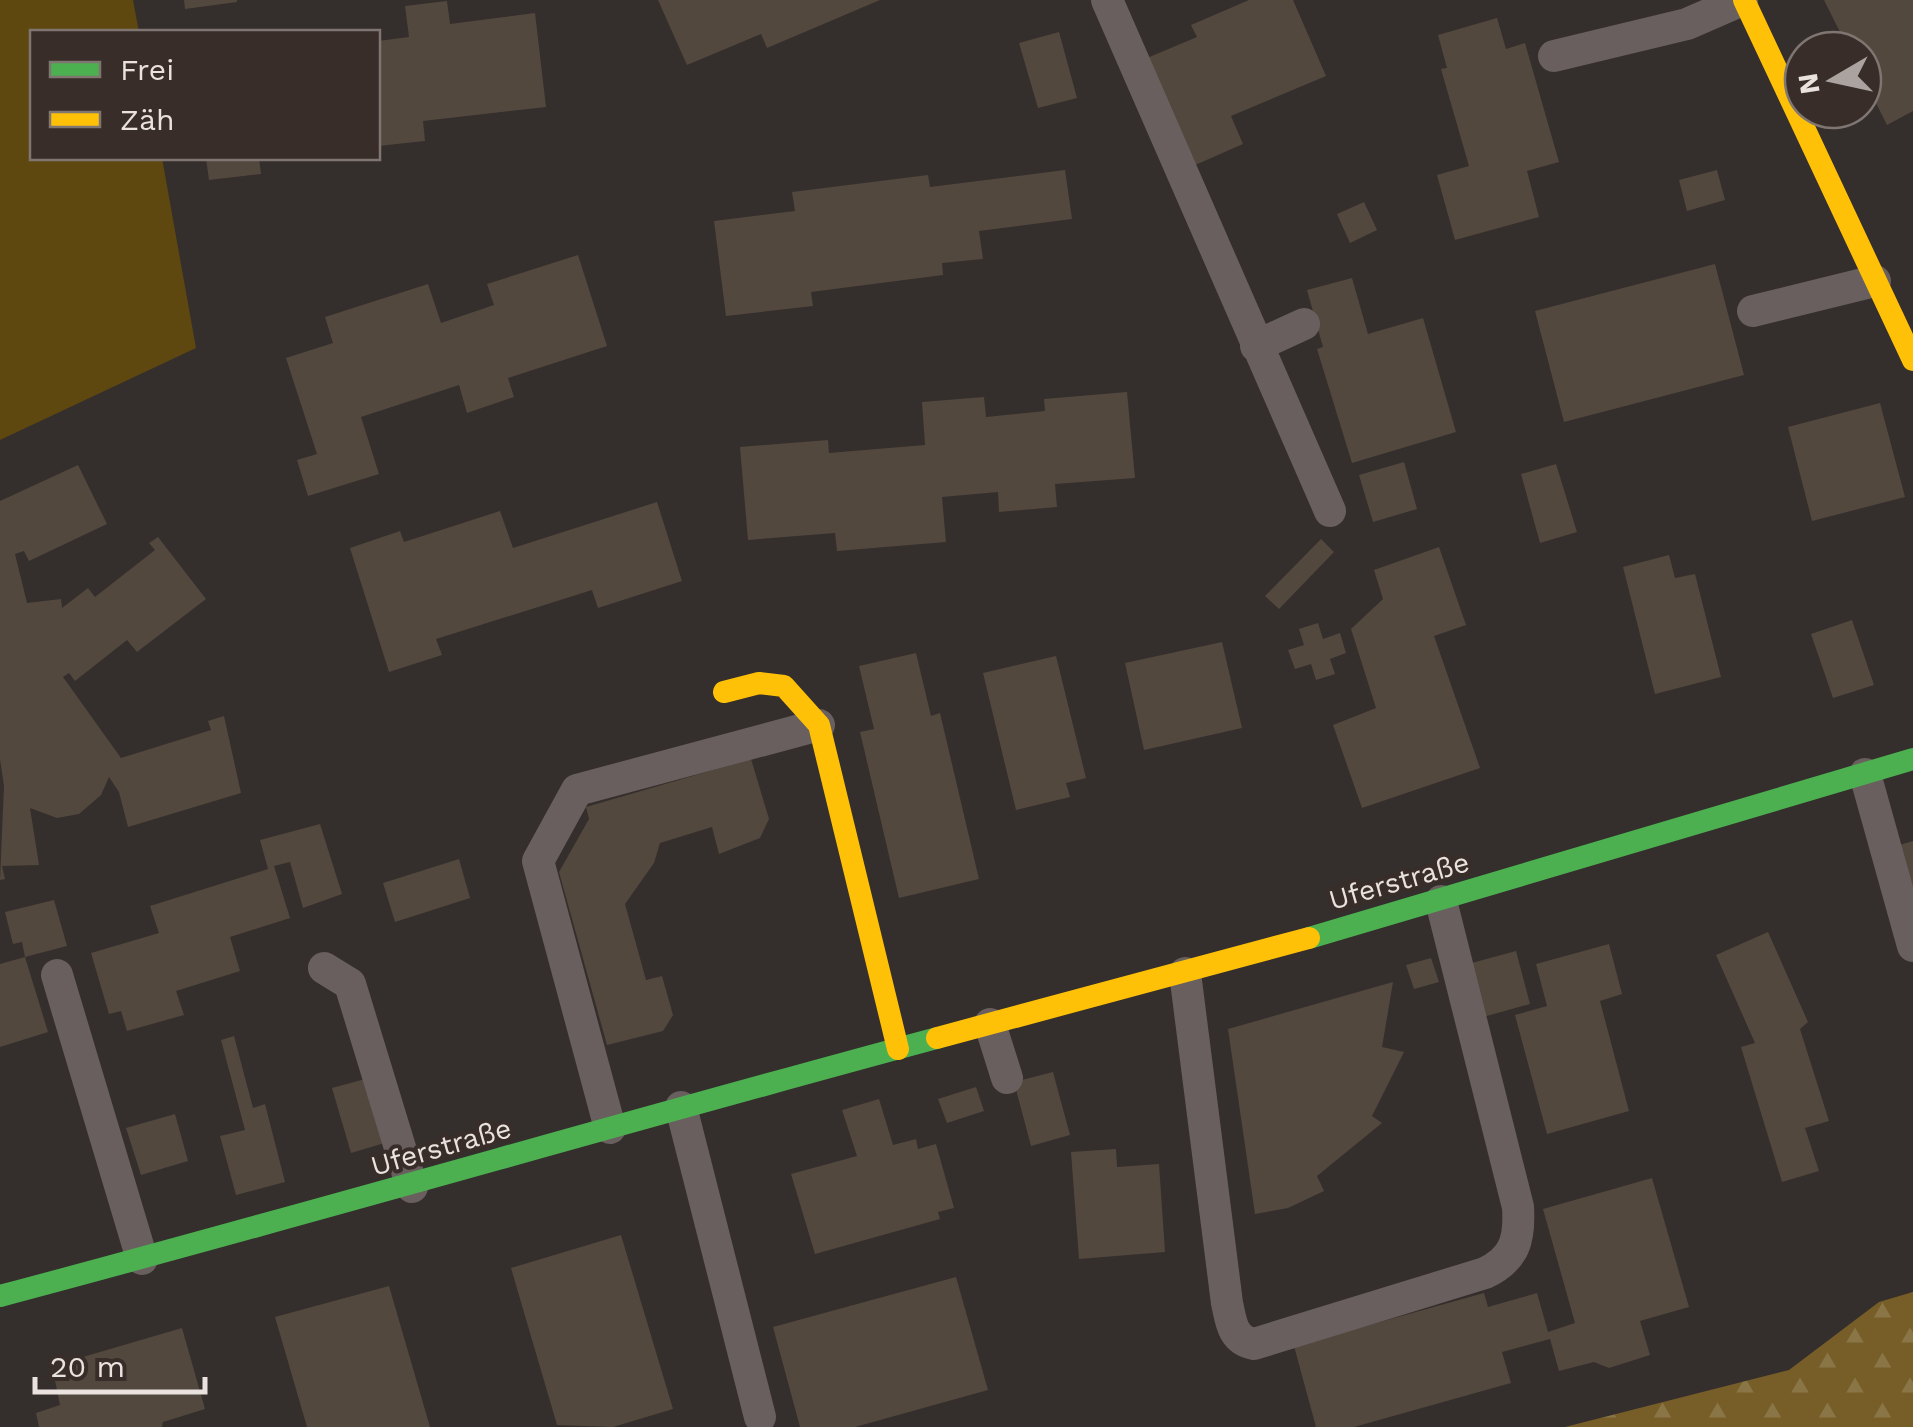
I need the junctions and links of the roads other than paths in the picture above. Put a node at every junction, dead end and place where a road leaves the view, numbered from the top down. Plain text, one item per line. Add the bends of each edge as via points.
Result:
1 (1107, 0) edge
2 (1743, 0) edge
3 (1554, 56) dead end
4 (1874, 281) junction
5 (1753, 311) dead end
6 (1304, 324) dead end
7 (1256, 346) junction
8 (1913, 360) edge
9 (1330, 511) dead end
10 (724, 692) dead end
11 (819, 726) junction
12 (1913, 759) edge
13 (1865, 774) junction
14 (1441, 901) junction
15 (1913, 946) edge
16 (324, 968) dead end
17 (1185, 973) junction
18 (57, 975) dead end
19 (990, 1024) junction
20 (898, 1049) junction
21 (1007, 1078) dead end
22 (681, 1107) junction
23 (610, 1128) junction
24 (412, 1188) junction
25 (142, 1259) junction
26 (0, 1296) edge
27 (760, 1417) dead end

1 - 7 lane
2 - 3 lane via 1687,24
2 - 4 street
4 - 5 lane
4 - 8 street
6 - 7 lane
7 - 9 lane
10 - 11 street via 760,683 784,686
11 - 20 street
11 - 23 lane via 577,790 538,862
12 - 13 street, Uferstraße
13 - 14 street, Uferstraße
13 - 15 lane
14 - 17 street, Uferstraße
14 - 17 lane via 1518,1208 1518,1242 1500,1266 1485,1273 1254,1344 1234,1332 1227,1303
16 - 24 lane via 350,984
17 - 19 street, Uferstraße
18 - 25 lane
19 - 20 street, Uferstraße
19 - 21 lane
20 - 22 street, Uferstraße
22 - 23 street, Uferstraße
22 - 27 lane
23 - 24 street, Uferstraße
24 - 25 street, Uferstraße
25 - 26 street, Uferstraße

